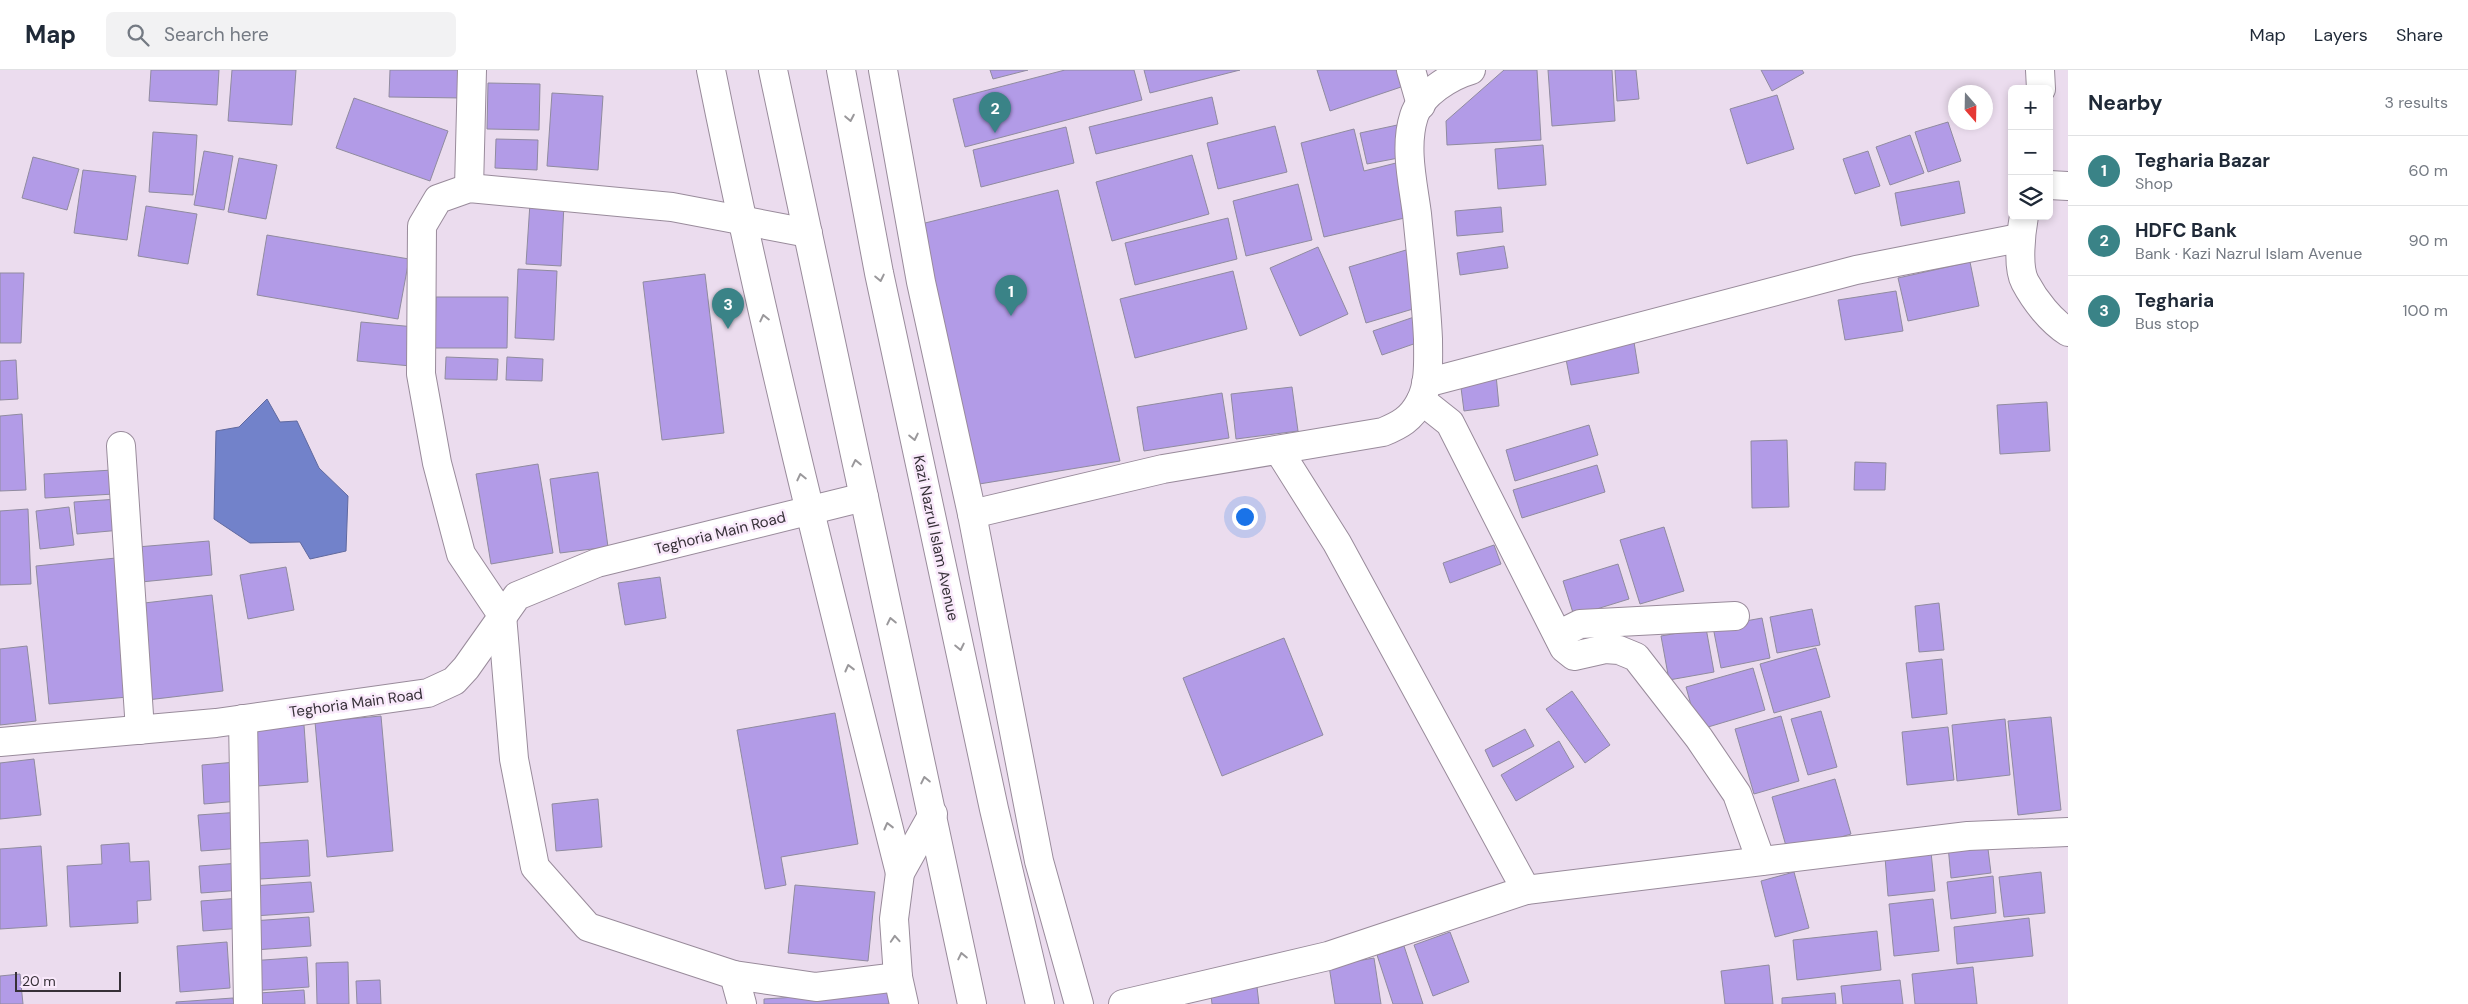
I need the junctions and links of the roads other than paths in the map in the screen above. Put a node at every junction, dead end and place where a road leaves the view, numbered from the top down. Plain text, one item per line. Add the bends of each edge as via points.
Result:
1 (472, 70) edge
2 (711, 70) edge
3 (773, 70) edge
4 (841, 70) edge
5 (883, 70) edge
6 (1411, 70) edge
7 (1471, 70) edge
8 (2040, 70) edge
9 (2041, 85) edge
10 (1421, 105) junction
11 (2053, 186) edge
12 (2068, 186) edge
13 (469, 188) junction
14 (741, 220) junction
15 (2022, 227) edge
16 (808, 233) junction
17 (2068, 332) edge
18 (1424, 392) junction
19 (121, 446) dead end
20 (1279, 451) junction
21 (864, 497) junction
22 (809, 511) junction
23 (972, 514) junction
24 (502, 615) junction
25 (1735, 616) dead end
26 (1558, 635) junction
27 (243, 719) junction
28 (140, 730) junction
29 (0, 742) edge
30 (933, 814) junction
31 (2068, 832) edge
32 (1761, 861) junction
33 (900, 873) junction
34 (1526, 890) junction
35 (734, 976) junction
36 (898, 977) junction
37 (248, 1004) edge
38 (742, 1004) edge
39 (904, 1004) edge
40 (972, 1004) edge
41 (1040, 1004) edge
42 (1079, 1004) edge
43 (1123, 1004) edge

1 - 13 street
2 - 14 street
3 - 16 street
4 -> 41 street, Kazi Nazrul Islam Avenue via 881,283 994,809
5 - 23 street via 921,282
6 - 10 street
7 - 10 street via 1434,88
8 - 9 street
10 - 18 street via 1414,115 1410,144 1427,316
11 - 12 street
13 - 14 street via 672,207
13 - 24 street via 438,199 422,226 421,374 437,463 461,554
14 - 16 street
22 -> 14 street
15 - 17 street via 2024,281 2055,324
15 - 18 street via 1856,270
21 -> 16 street
18 - 20 street via 1402,425 1383,432
18 - 26 street via 1450,423
19 - 28 street
20 - 23 street via 1163,468
20 - 34 street via 1337,543
21 - 22 street, Teghoria Main Road
30 -> 21 street
22 - 24 street, Teghoria Main Road via 597,563 517,596
33 -> 22 street
23 - 42 street via 1039,861
24 - 27 street, Teghoria Main Road via 454,681 428,693
24 - 35 street via 514,759 535,867 588,927
25 - 26 street via 1580,624
26 - 32 street via 1564,648 1574,656 1605,649 1619,650 1636,658 1699,738 1737,794
27 - 28 street, Teghoria Main Road
27 - 37 street
28 - 29 street, Teghoria Main Road
30 - 33 street
40 -> 30 street
31 - 32 street via 1968,836
32 - 34 street
36 -> 33 street via 894,919
34 - 43 street via 1328,956
35 - 36 street via 816,987
35 - 38 street
36 - 39 street

